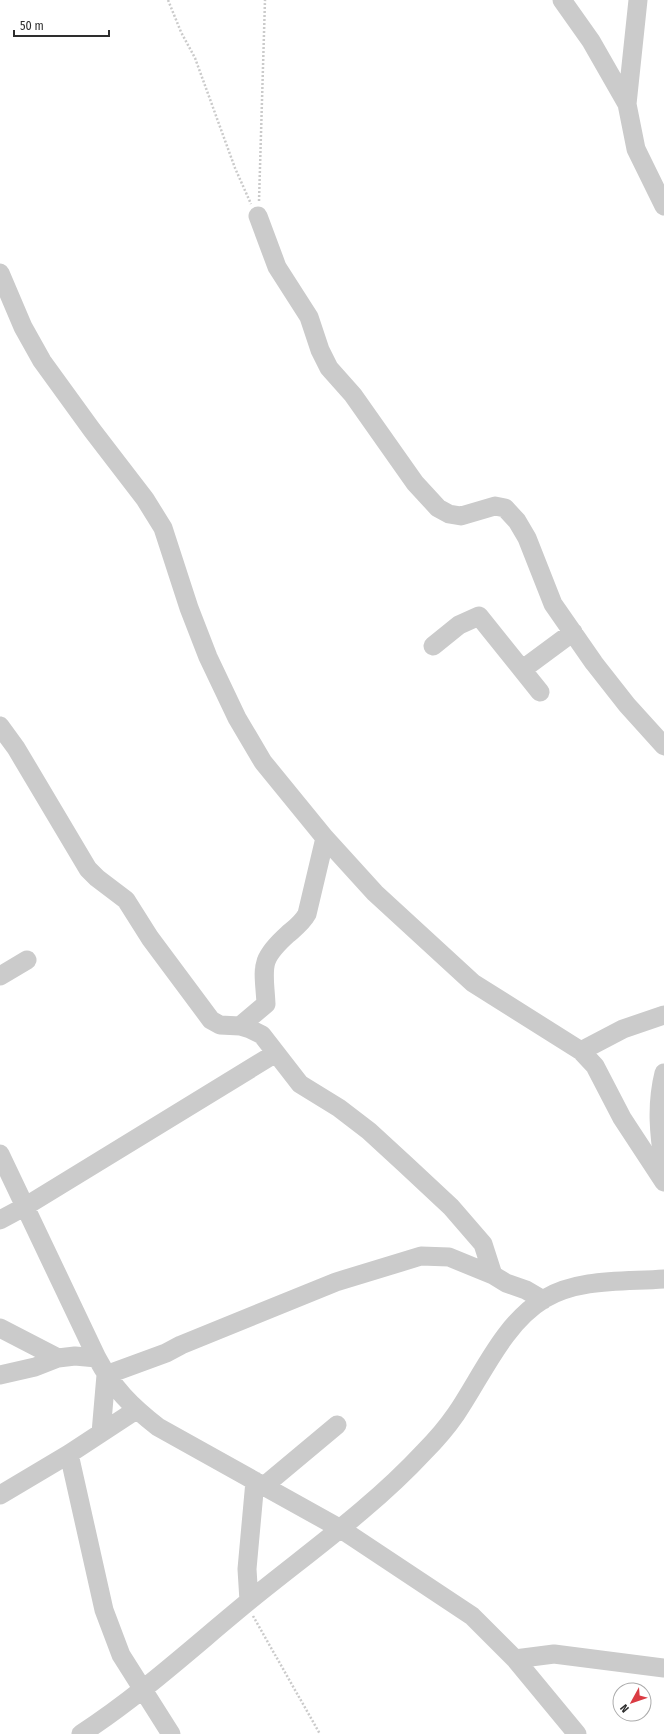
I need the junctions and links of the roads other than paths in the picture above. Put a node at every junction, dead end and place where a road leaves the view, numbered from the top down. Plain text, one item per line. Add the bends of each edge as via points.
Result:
1 (562, 0) edge
2 (638, 0) edge
3 (627, 104) junction
4 (664, 206) edge
5 (258, 216) road end
6 (0, 273) edge
7 (573, 632) junction
8 (433, 646) dead end
9 (523, 669) junction
10 (540, 692) dead end
11 (0, 726) edge
12 (664, 746) edge
13 (325, 838) junction
14 (28, 960) dead end
15 (0, 976) edge
16 (664, 1015) edge
17 (240, 1026) junction
18 (581, 1051) junction
19 (276, 1053) junction
20 (664, 1073) edge
21 (0, 1154) edge
22 (664, 1166) edge
23 (664, 1182) edge
24 (26, 1206) junction
25 (0, 1220) edge
26 (493, 1275) junction
27 (664, 1279) edge
28 (543, 1300) junction
29 (0, 1328) edge
30 (58, 1358) junction
31 (96, 1358) junction
32 (0, 1375) edge
33 (106, 1375) junction
34 (136, 1410) junction
35 (336, 1425) dead end
36 (101, 1433) junction
37 (69, 1454) junction
38 (259, 1483) junction
39 (0, 1495) edge
40 (341, 1529) junction
41 (248, 1602) junction
42 (515, 1659) junction
43 (664, 1668) edge
44 (143, 1690) junction
45 (81, 1734) edge
46 (171, 1734) edge
47 (577, 1734) edge

1 - 3 street via 591,41
2 - 3 street
3 - 4 street via 636,149
5 - 7 street via 277,267 309,318 329,368 353,396 415,483 438,508 448,514 461,516 495,506 505,508 527,538 553,604
6 - 13 street via 23,326 42,361 145,499 163,528 208,658 237,718 263,762
7 - 9 street
7 - 12 street via 594,663
8 - 9 street via 459,625 479,616
9 - 10 street
11 - 17 street via 16,748 88,869 126,900 150,938 211,1020 220,1025
13 - 17 street via 307,914 304,920 267,955 264,967 266,1004
13 - 18 street via 375,893 473,983
14 - 15 street
16 - 18 street via 623,1029
17 - 19 street via 262,1035
18 - 23 street via 595,1066 622,1118
19 - 24 street
19 - 26 street via 300,1084 339,1108 369,1131 451,1207 483,1244
20 - 22 street via 658,1108
21 - 24 street
24 - 25 street
24 - 31 street
26 - 28 street
26 - 33 street via 449,1256 407,1259 336,1282 166,1353
27 - 28 street via 592,1284 565,1289
28 - 40 street via 517,1322 434,1442
29 - 30 street
30 - 31 street
30 - 32 street via 35,1367
31 - 33 street
33 - 34 street
33 - 36 street
34 - 36 street
34 - 38 street via 158,1427
35 - 38 street
36 - 37 street
37 - 39 street
37 - 44 street via 104,1610 121,1655
38 - 40 street
38 - 41 street via 246,1569
40 - 41 street
40 - 42 street via 472,1616
41 - 44 street
42 - 43 street via 554,1654
42 - 47 street
44 - 45 street
44 - 46 street

